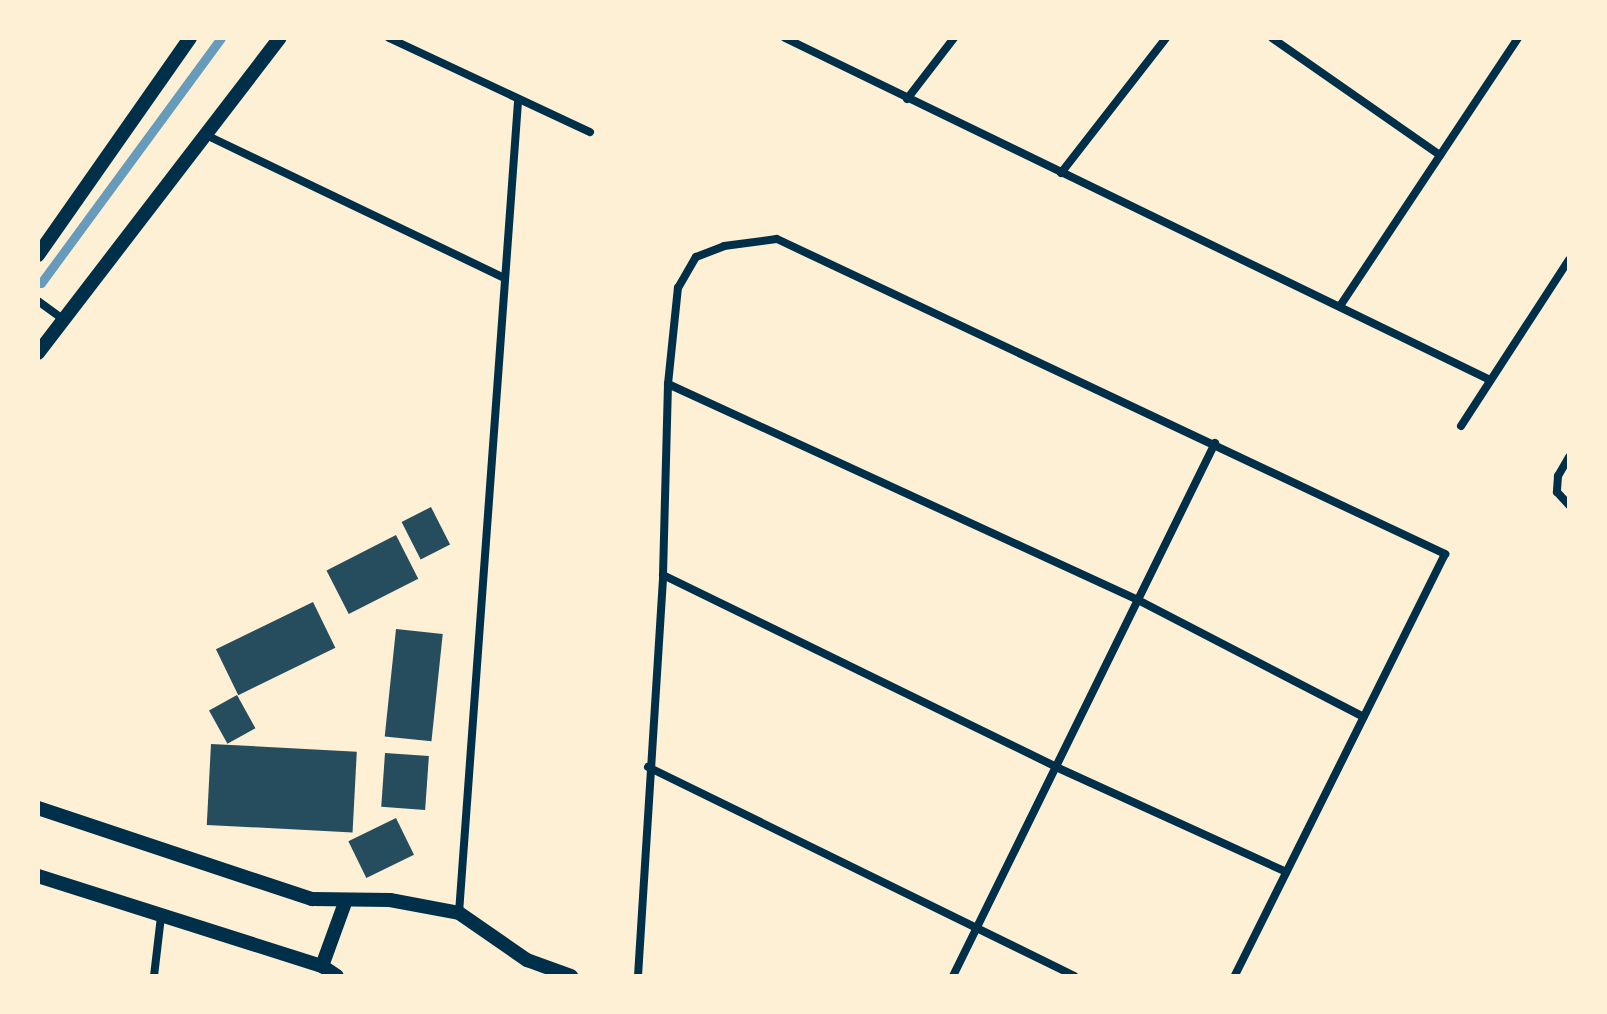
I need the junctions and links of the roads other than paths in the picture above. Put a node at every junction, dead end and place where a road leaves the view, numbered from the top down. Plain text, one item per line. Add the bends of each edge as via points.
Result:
1 (190, 38) edge
2 (280, 38) edge
3 (389, 38) edge
4 (785, 38) edge
5 (954, 38) edge
6 (1166, 38) edge
7 (1272, 38) edge
8 (1518, 38) edge
9 (907, 99) junction
10 (518, 101) junction
11 (590, 132) dead end
12 (206, 135) junction
13 (1440, 155) junction
14 (1061, 173) junction
15 (38, 255) edge
16 (1569, 260) edge
17 (505, 278) junction
18 (38, 301) edge
19 (1340, 306) junction
20 (63, 319) junction
21 (40, 347) edge
22 (1490, 380) junction
23 (668, 384) junction
24 (1461, 426) dead end
25 (1215, 443) junction
26 (1569, 457) edge
27 (1569, 505) edge
28 (663, 575) junction
29 (1138, 600) junction
30 (1364, 717) junction
31 (648, 767) junction
32 (1056, 767) junction
33 (38, 808) edge
34 (1286, 872) junction
35 (38, 876) edge
36 (346, 900) junction
37 (459, 913) junction
38 (161, 916) junction
39 (977, 927) junction
40 (527, 960) junction
41 (322, 966) junction
42 (154, 976) edge
43 (337, 976) edge
44 (521, 976) edge
45 (571, 976) edge
46 (638, 976) edge
47 (953, 976) edge
48 (1074, 976) edge
49 (1235, 976) edge

1 - 15 street
2 - 12 street
3 - 10 street
4 - 9 street
5 - 9 street
6 - 14 street
7 - 13 street
8 - 13 street
9 - 14 street
10 - 11 street
10 - 17 street
12 - 17 street
12 - 20 street
13 - 19 street
14 - 19 street
16 - 22 street
17 - 37 street
18 - 20 street
19 - 22 street
20 - 21 street
22 - 24 street
23 - 25 street via 678,288 696,257 724,246 777,239
23 - 28 street
23 - 29 street
25 - 29 street
25 - 30 street via 1445,554
26 - 27 street via 1558,476 1557,492
28 - 31 street
28 - 32 street
29 - 30 street
29 - 32 street
30 - 34 street
31 - 39 street
31 - 46 street
32 - 34 street
32 - 39 street
33 - 36 street via 312,899
34 - 49 street
35 - 38 street
36 - 37 street via 390,900
36 - 41 street
37 - 40 street
38 - 41 street
38 - 42 street
39 - 47 street
39 - 48 street
40 - 44 street
40 - 45 street
41 - 43 street

